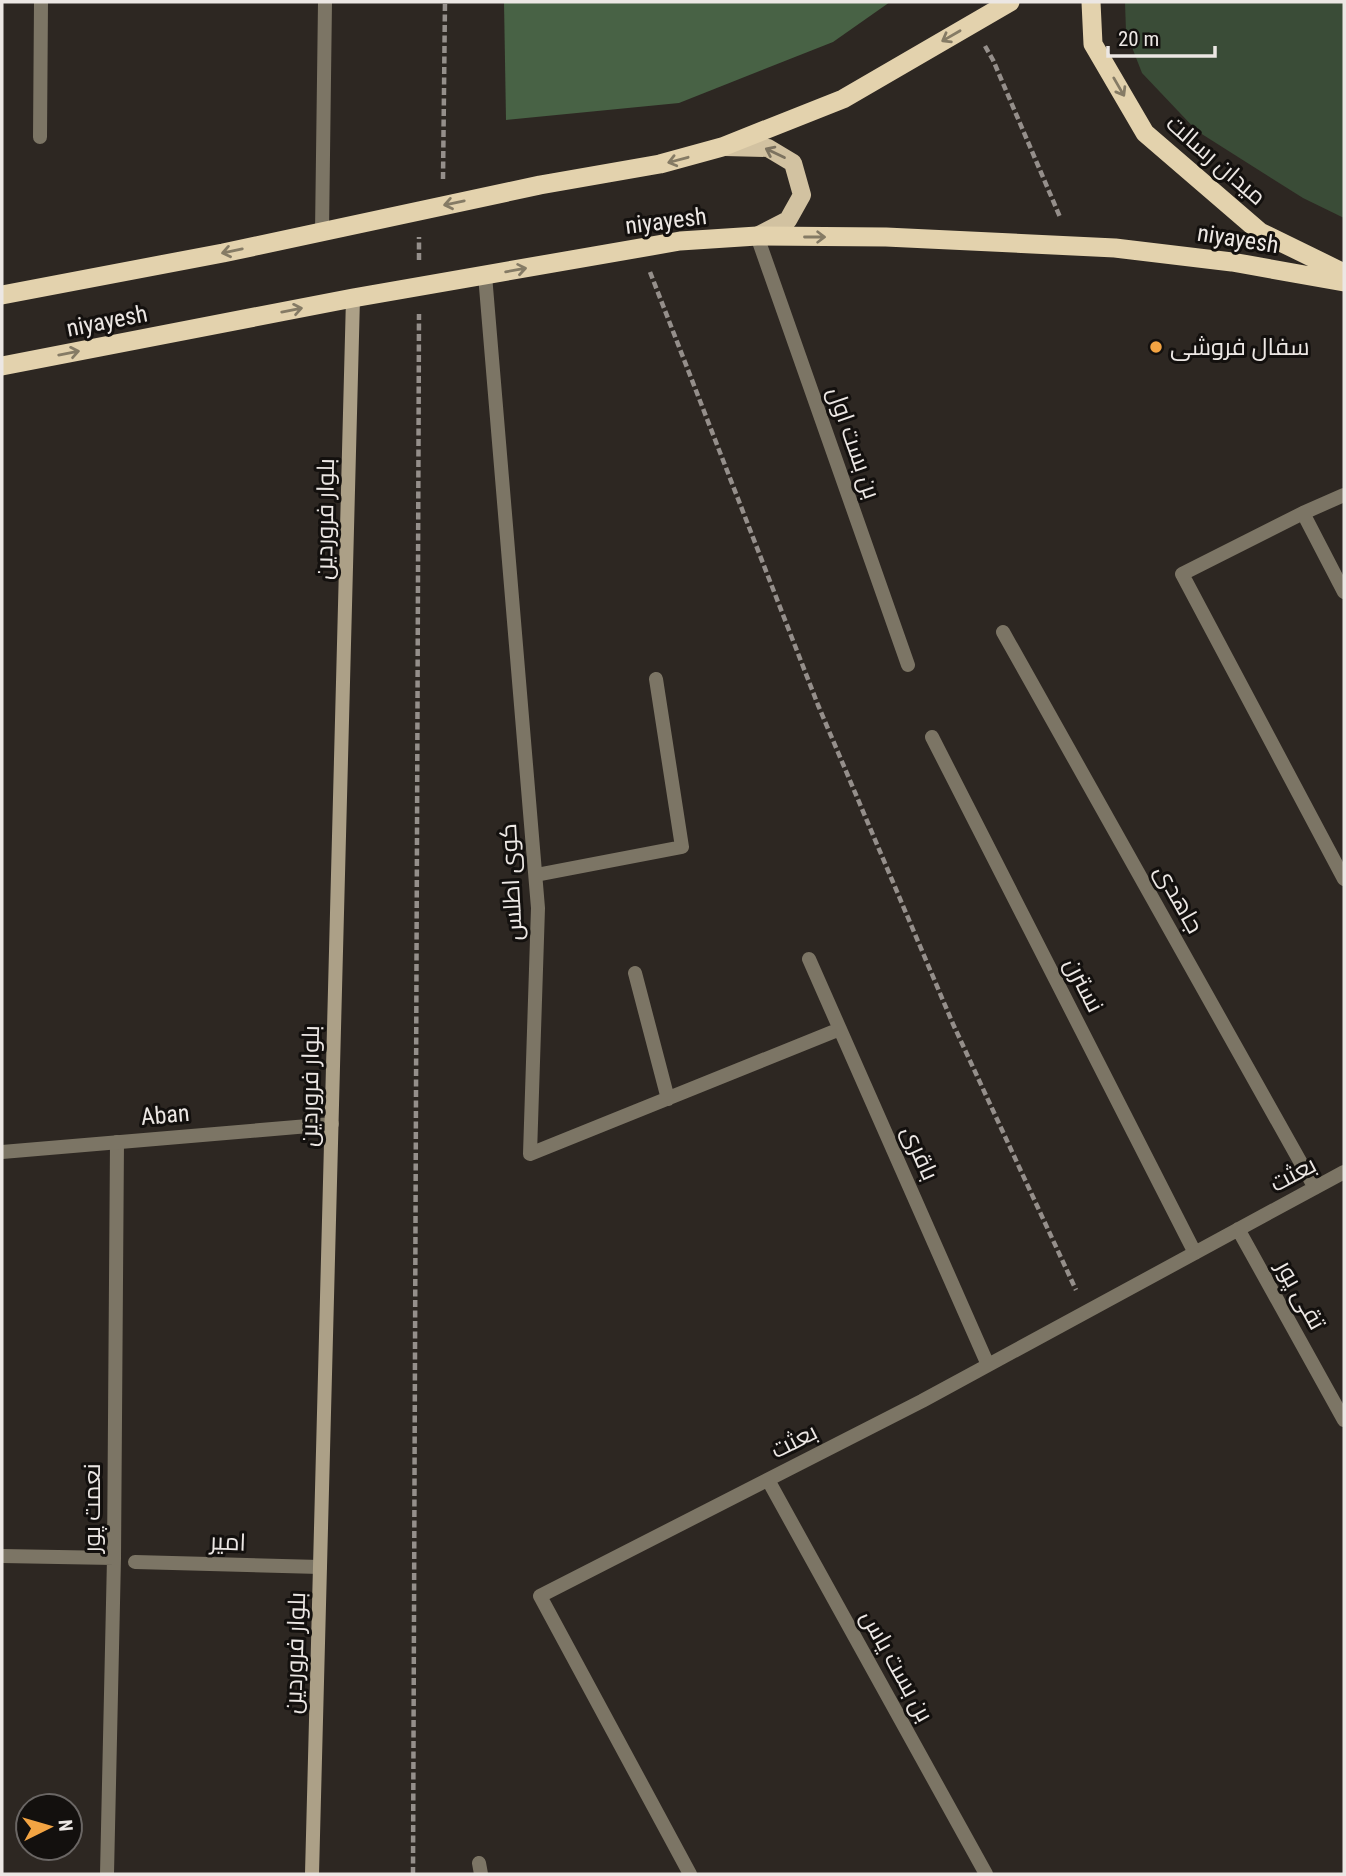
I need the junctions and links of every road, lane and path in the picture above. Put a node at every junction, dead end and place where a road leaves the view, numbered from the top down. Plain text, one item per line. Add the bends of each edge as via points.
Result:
1 (41, 2) edge
2 (325, 2) edge
3 (444, 2) edge
4 (1010, 2) edge
5 (1091, 2) edge
6 (972, 24) junction
7 (40, 137) dead end
8 (722, 147) junction
9 (443, 205) junction
10 (419, 211) junction
11 (322, 232) junction
12 (757, 236) junction
13 (1057, 245) junction
14 (641, 248) junction
15 (1344, 273) edge
16 (485, 275) junction
17 (1344, 282) edge
18 (419, 286) junction
19 (2, 295) edge
20 (353, 298) junction
21 (2, 366) edge
22 (1344, 495) edge
23 (1303, 513) junction
24 (1344, 592) edge
25 (1003, 632) dead end
26 (908, 665) dead end
27 (656, 679) dead end
28 (932, 737) dead end
29 (536, 875) junction
30 (1344, 879) edge
31 (809, 959) dead end
32 (635, 973) dead end
33 (840, 1029) junction
34 (668, 1098) junction
35 (332, 1124) junction
36 (117, 1142) junction
37 (2, 1152) edge
38 (1344, 1172) edge
39 (1315, 1188) junction
40 (1238, 1229) junction
41 (1195, 1253) junction
42 (1086, 1314) junction
43 (988, 1365) junction
44 (1344, 1420) edge
45 (768, 1480) junction
46 (2, 1556) edge
47 (114, 1558) junction
48 (135, 1562) dead end
49 (320, 1567) junction
50 (107, 1874) edge
51 (312, 1874) edge
52 (413, 1874) edge
53 (690, 1874) edge
54 (986, 1874) edge

1 - 7 street
2 - 11 street
3 - 9 path
4 - 6 highway, niyayesh
5 -> 15 highway, میدان رسالت via 1093,44 1145,133 1261,232
6 -> 8 highway, niyayesh via 844,99
6 - 13 path via 993,60 1061,222
8 -> 9 highway, niyayesh via 660,164
12 -> 8 main road via 788,220 802,195 793,163 768,148
9 - 10 highway, niyayesh
10 - 11 highway, niyayesh
10 - 18 path
11 -> 19 highway, niyayesh
12 -> 13 highway, niyayesh
12 - 14 highway, niyayesh
12 - 26 street, بن بست اول
13 - 17 highway, niyayesh via 1232,262
16 -> 14 highway, niyayesh
14 - 42 path via 818,705 953,1024
16 - 18 highway, niyayesh
16 - 29 street, کوی اطلس
18 - 20 highway, niyayesh
18 - 52 path
21 -> 20 highway, niyayesh
20 - 35 main road, بلوار فروردین
22 - 23 street
23 - 24 street
23 - 30 street via 1182,574
25 - 39 street, جاهدی
27 - 29 street via 682,846
28 - 41 street, نسترن
29 - 34 street, کوی اطلس via 530,1154
31 - 33 street, باقری
32 - 34 street
33 - 34 street, کوی اطلس
33 - 43 street, باقری
35 - 36 street, Aban
35 - 49 main road, بلوار فروردین
36 - 37 street, Aban
36 - 47 street, نعمت پور
38 - 39 street, بعثت
39 - 40 street, بعثت
40 - 41 street, بعثت
40 - 44 street, تقی پور
41 - 42 street, بعثت
42 - 43 street, بعثت
43 - 45 street, بعثت
45 - 53 street, بعثت via 540,1596
45 - 54 street, بن بست یاس
46 - 47 street
47 - 50 street, نعمت پور
48 - 49 street, امیر
49 - 51 main road, بلوار فروردین

